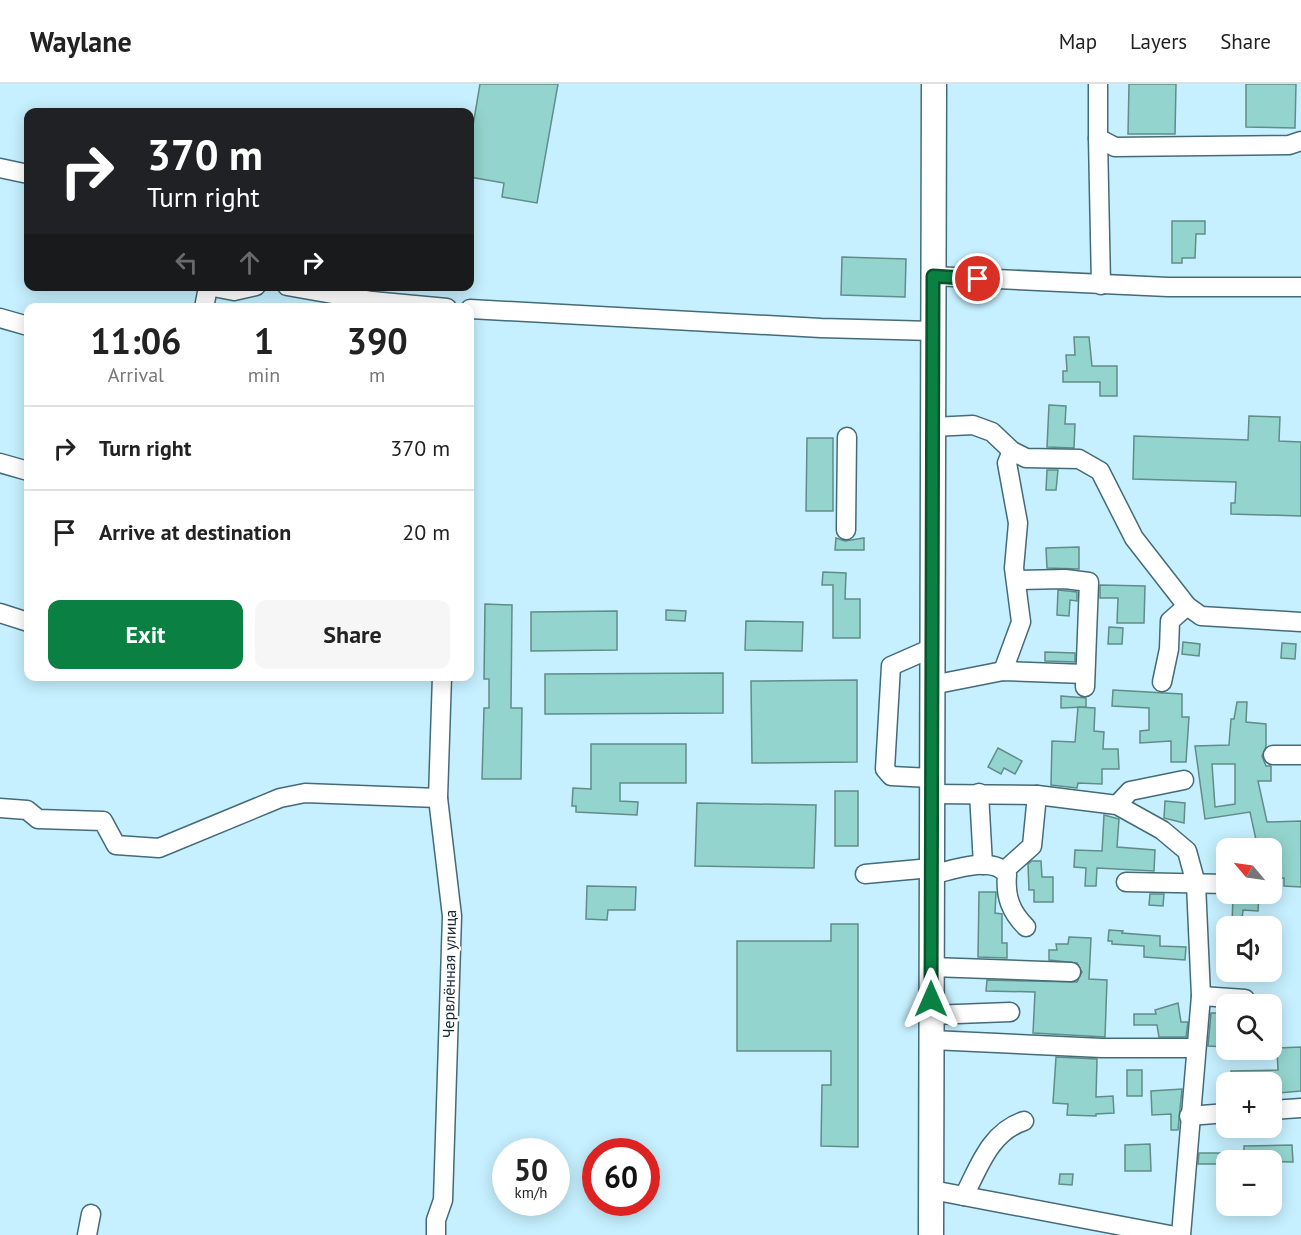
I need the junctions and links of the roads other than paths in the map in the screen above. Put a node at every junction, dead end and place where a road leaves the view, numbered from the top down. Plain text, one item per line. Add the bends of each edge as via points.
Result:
1 (934, 84) edge
2 (1098, 84) edge
3 (1098, 138) junction
4 (1301, 141) edge
5 (0, 168) edge
6 (24, 173) edge
7 (933, 276) junction
8 (1101, 285) junction
9 (1301, 287) edge
10 (314, 291) edge
11 (384, 303) edge
12 (474, 309) edge
13 (0, 318) edge
14 (24, 325) edge
15 (933, 331) junction
16 (933, 427) junction
17 (847, 437) dead end
18 (1012, 451) junction
19 (0, 463) edge
20 (24, 470) edge
21 (846, 530) dead end
22 (1018, 580) junction
23 (1187, 606) junction
24 (0, 613) edge
25 (24, 621) edge
26 (1301, 622) edge
27 (932, 648) junction
28 (1003, 671) junction
29 (442, 681) edge
30 (1162, 682) dead end
31 (932, 685) junction
32 (1273, 756) dead end
33 (1301, 756) edge
34 (1184, 780) dead end
35 (931, 786) junction
36 (979, 793) junction
37 (1037, 795) junction
38 (438, 798) junction
39 (1117, 805) junction
40 (0, 808) edge
41 (983, 865) junction
42 (1004, 871) junction
43 (931, 872) junction
44 (865, 874) dead end
45 (1126, 882) dead end
46 (1196, 884) junction
47 (1216, 884) edge
48 (1026, 927) dead end
49 (932, 967) junction
50 (1071, 972) dead end
51 (1201, 996) junction
52 (1216, 997) edge
53 (1010, 1012) dead end
54 (931, 1015) junction
55 (932, 1040) junction
56 (1196, 1048) junction
57 (1301, 1108) edge
58 (1282, 1109) edge
59 (1216, 1114) edge
60 (1189, 1116) junction
61 (1024, 1121) dead end
62 (932, 1190) junction
63 (964, 1196) junction
64 (91, 1214) dead end
65 (87, 1235) edge
66 (436, 1235) edge
67 (931, 1235) edge
68 (1170, 1235) edge
69 (1181, 1235) edge

1 - 7 main road
2 - 3 street
3 - 4 street via 1114,147 1289,145
3 - 8 street
5 - 6 street
7 - 8 street
7 - 15 main road
8 - 9 street
10 - 11 street
12 - 15 street
13 - 14 street
15 - 16 main road
16 - 18 street via 973,424 992,432
16 - 27 main road
17 - 21 street
18 - 22 street via 1007,463 1018,523 1014,568
18 - 23 street via 1026,458 1078,459 1100,471 1134,538
19 - 20 street
22 - 28 street via 1021,622
22 - 28 street via 1089,582 1085,680
23 - 26 street via 1202,616
23 - 30 street via 1170,621
24 - 25 street
27 - 31 main road
27 - 35 street via 891,666 885,769 891,776
28 - 31 street
29 - 38 street, Червлённая улица
31 - 35 main road
32 - 33 street
34 - 39 street via 1130,791
35 - 36 street
35 - 43 main road
36 - 37 street
36 - 41 street
37 - 39 street
37 - 42 street via 1032,846
38 - 40 street via 305,793 280,798 159,848 116,845 104,821 38,819 27,810
38 - 66 street, Червлённая улица via 452,916 443,1200
39 - 46 street via 1162,830 1187,851
41 - 42 street
41 - 43 street
42 - 48 street via 1014,915
43 - 44 street
43 - 49 main road
45 - 46 street
46 - 47 street
46 - 51 street
49 - 50 street
49 - 54 main road
51 - 52 street
51 - 56 street
53 - 54 street
54 - 55 main road
55 - 56 street
55 - 62 main road
56 - 60 street
57 - 58 street
59 - 60 street
60 - 69 street
61 - 63 street via 1008,1126 986,1152
62 - 63 street
62 - 67 main road
63 - 68 street
64 - 65 street

